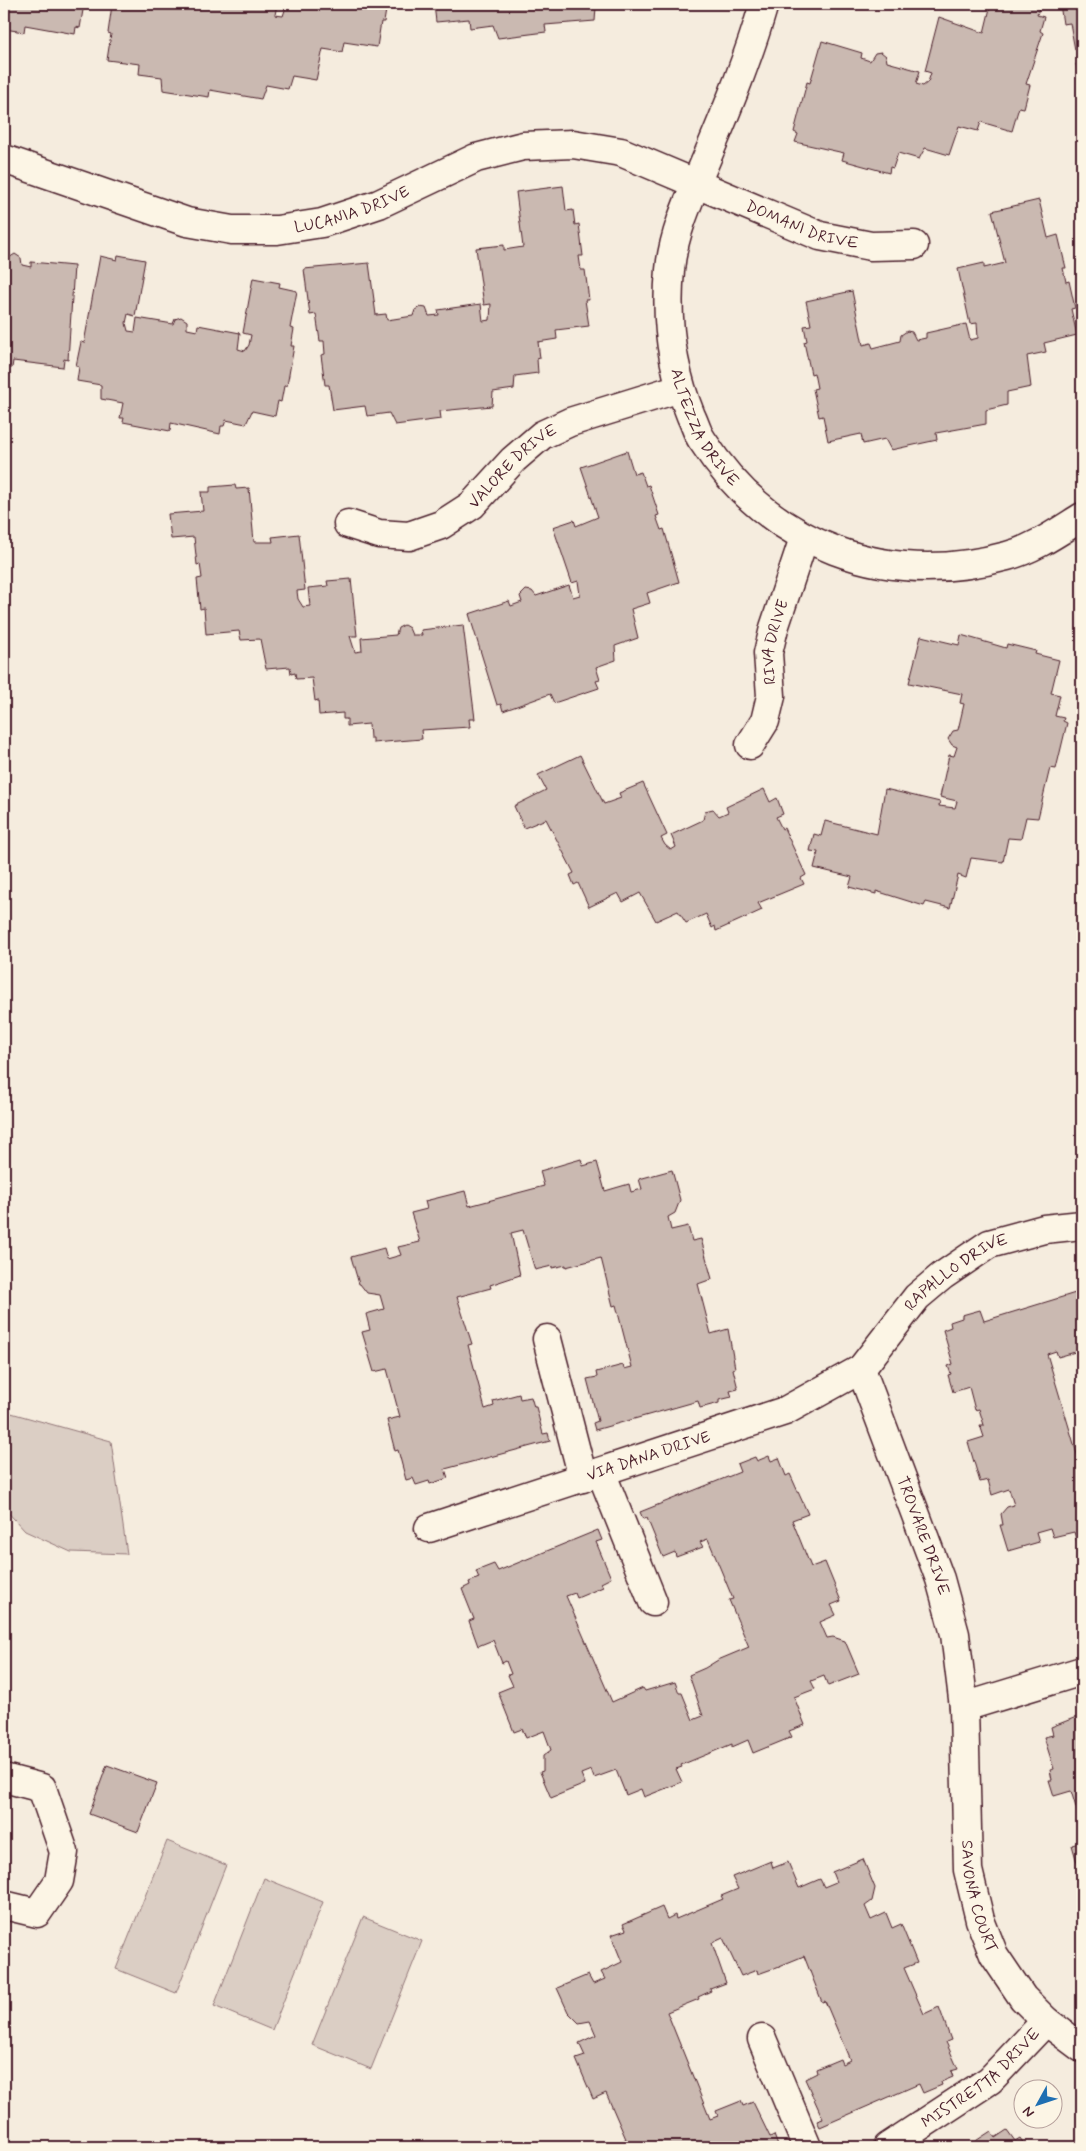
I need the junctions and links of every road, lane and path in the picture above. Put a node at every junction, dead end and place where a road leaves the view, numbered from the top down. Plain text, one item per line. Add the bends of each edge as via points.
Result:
1 (764, 4) edge
2 (4, 159) edge
3 (697, 182) junction
4 (914, 245) dead end
5 (680, 388) junction
6 (1082, 517) edge
7 (348, 524) dead end
8 (804, 538) junction
9 (750, 745) dead end
10 (1082, 1225) edge
11 (548, 1339) dead end
12 (861, 1369) junction
13 (592, 1475) junction
14 (429, 1528) dead end
15 (653, 1602) dead end
16 (1082, 1672) edge
17 (964, 1707) junction
18 (4, 1778) edge
19 (4, 1904) edge
20 (1046, 2021) junction
21 (762, 2040) dead end
22 (1082, 2048) edge
23 (807, 2147) edge
24 (888, 2147) edge

1 - 3 street, ALTEZZA DRIVE via 750,55
2 - 3 street, LUCANIA DRIVE via 187,222 232,230 278,230 322,223 379,204 476,158 523,146 573,144 622,152
3 - 4 street, DOMANI DRIVE via 820,236 871,246
3 - 5 street, ALTEZZA DRIVE via 670,268 668,324
5 - 7 street, VALORE DRIVE via 570,422 542,435 513,460 472,505 441,525 409,536 379,534
5 - 8 street, ALTEZZA DRIVE via 701,439 733,481 775,520
6 - 8 street, ALTEZZA DRIVE via 1046,540 1008,556 955,568 900,567 847,556
8 - 9 street, RIVA DRIVE via 768,653 770,696 765,721
10 - 12 street, RAPALLO DRIVE via 1044,1229 989,1244 917,1297
11 - 13 street
12 - 13 street, VIA DANA DRIVE via 785,1411
12 - 17 street, TROVARE DRIVE via 940,1578 955,1634
13 - 14 street, VIA DANA DRIVE
13 - 15 street
16 - 17 street
17 - 20 street, SAVONA COURT via 968,1870 980,1920 994,1955 1023,1998
18 - 19 street via 42,1788 64,1852 59,1881 37,1913
20 - 22 street, SAVONA COURT
20 - 24 street, MISTRETTA DRIVE via 990,2080
21 - 23 street

